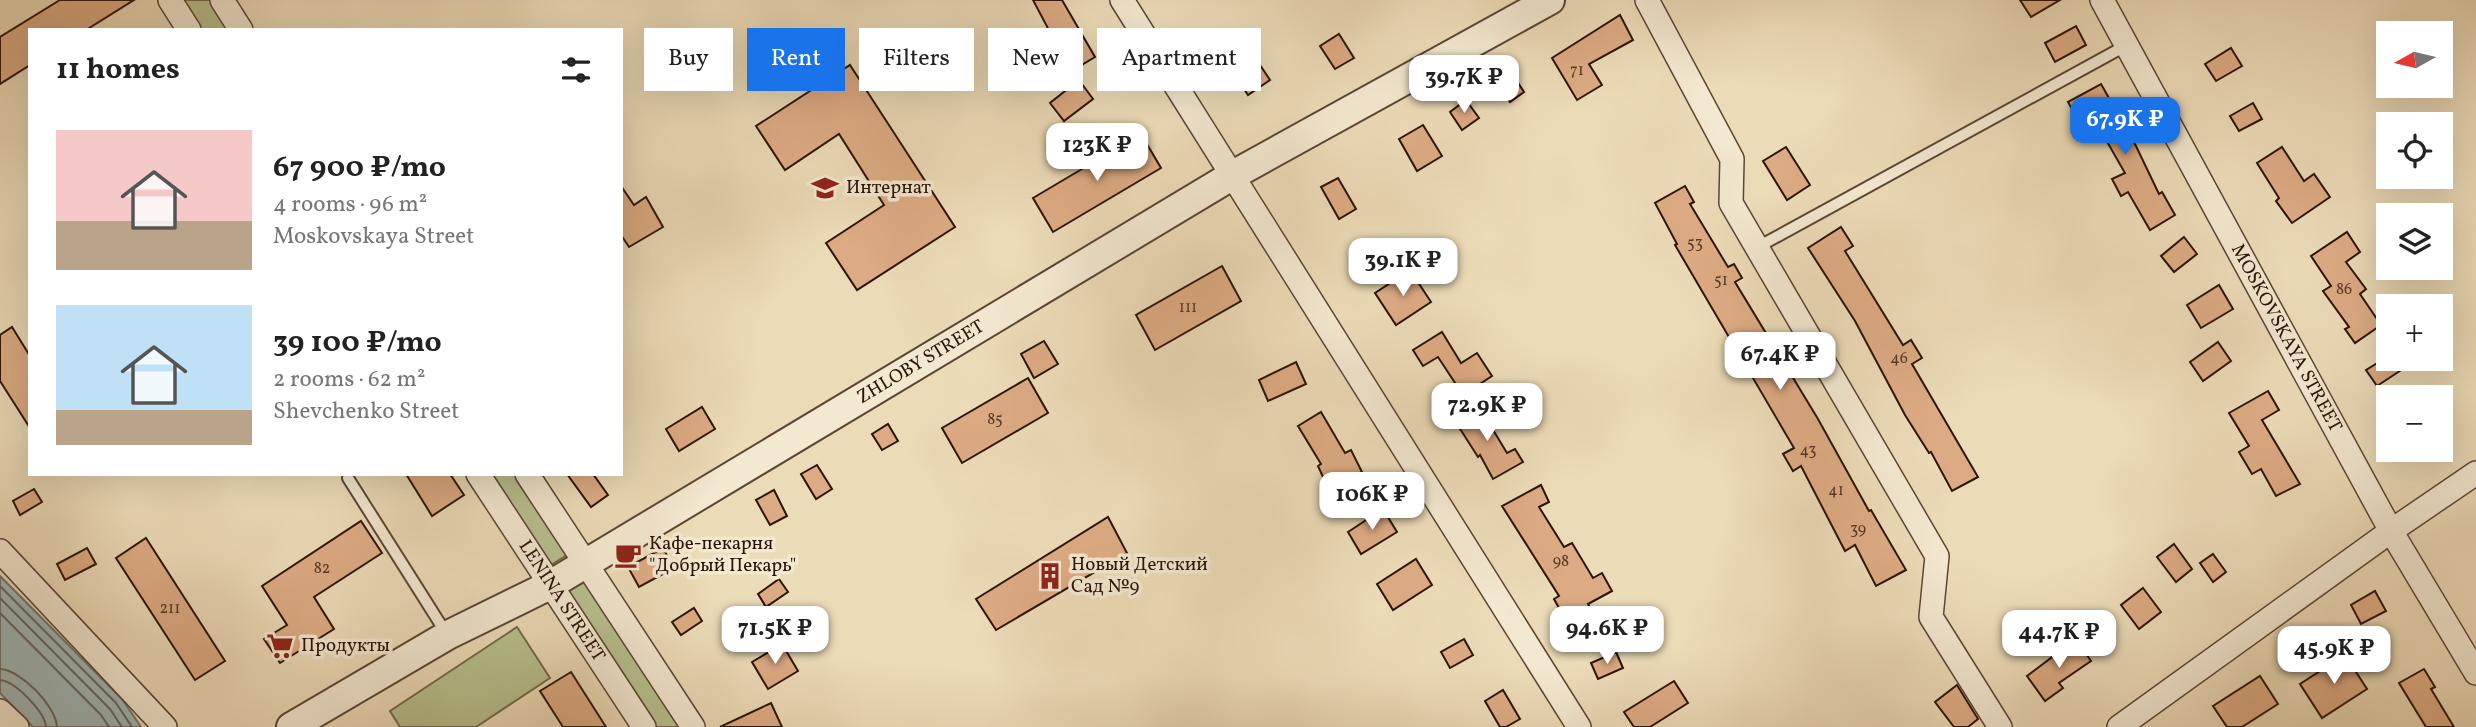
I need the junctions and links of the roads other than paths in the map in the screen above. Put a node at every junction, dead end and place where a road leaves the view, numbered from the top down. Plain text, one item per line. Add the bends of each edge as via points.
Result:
1 (170, 0) edge
2 (222, 0) edge
3 (1122, 0) edge
4 (1550, 0) edge
5 (1647, 0) edge
6 (2102, 0) edge
7 (188, 28) edge
8 (240, 28) edge
9 (2127, 45) junction
10 (1233, 175) junction
11 (1756, 248) junction
12 (2476, 473) edge
13 (479, 476) edge
14 (528, 476) edge
15 (348, 478) dead end
16 (2391, 531) junction
17 (0, 551) edge
18 (585, 564) junction
19 (550, 585) junction
20 (448, 635) junction
21 (2476, 673) edge
22 (0, 711) edge
23 (17, 727) edge
24 (165, 727) edge
25 (291, 727) edge
26 (644, 727) edge
27 (693, 727) edge
28 (1579, 727) edge
29 (2000, 727) edge
30 (2119, 727) edge

1 - 7 street
2 - 8 street
3 - 10 street
4 - 10 street, ZHLOBY STREET
5 - 11 street via 1732,159 1731,203
6 - 9 street, MOSKOVSKAYA STREET
9 - 11 lane
9 - 16 street, MOSKOVSKAYA STREET
10 - 18 street, ZHLOBY STREET
10 - 28 street
11 - 29 street via 1937,556 1931,617
12 - 16 street
13 - 19 street, LENINA STREET
14 - 18 street
15 - 20 lane
16 - 21 street, MOSKOVSKAYA STREET
16 - 30 street
17 - 24 street
18 - 19 street, ZHLOBY STREET
18 - 27 street
19 - 20 street, ZHLOBY STREET
19 - 26 street, LENINA STREET
20 - 25 street, ZHLOBY STREET
22 - 23 street

